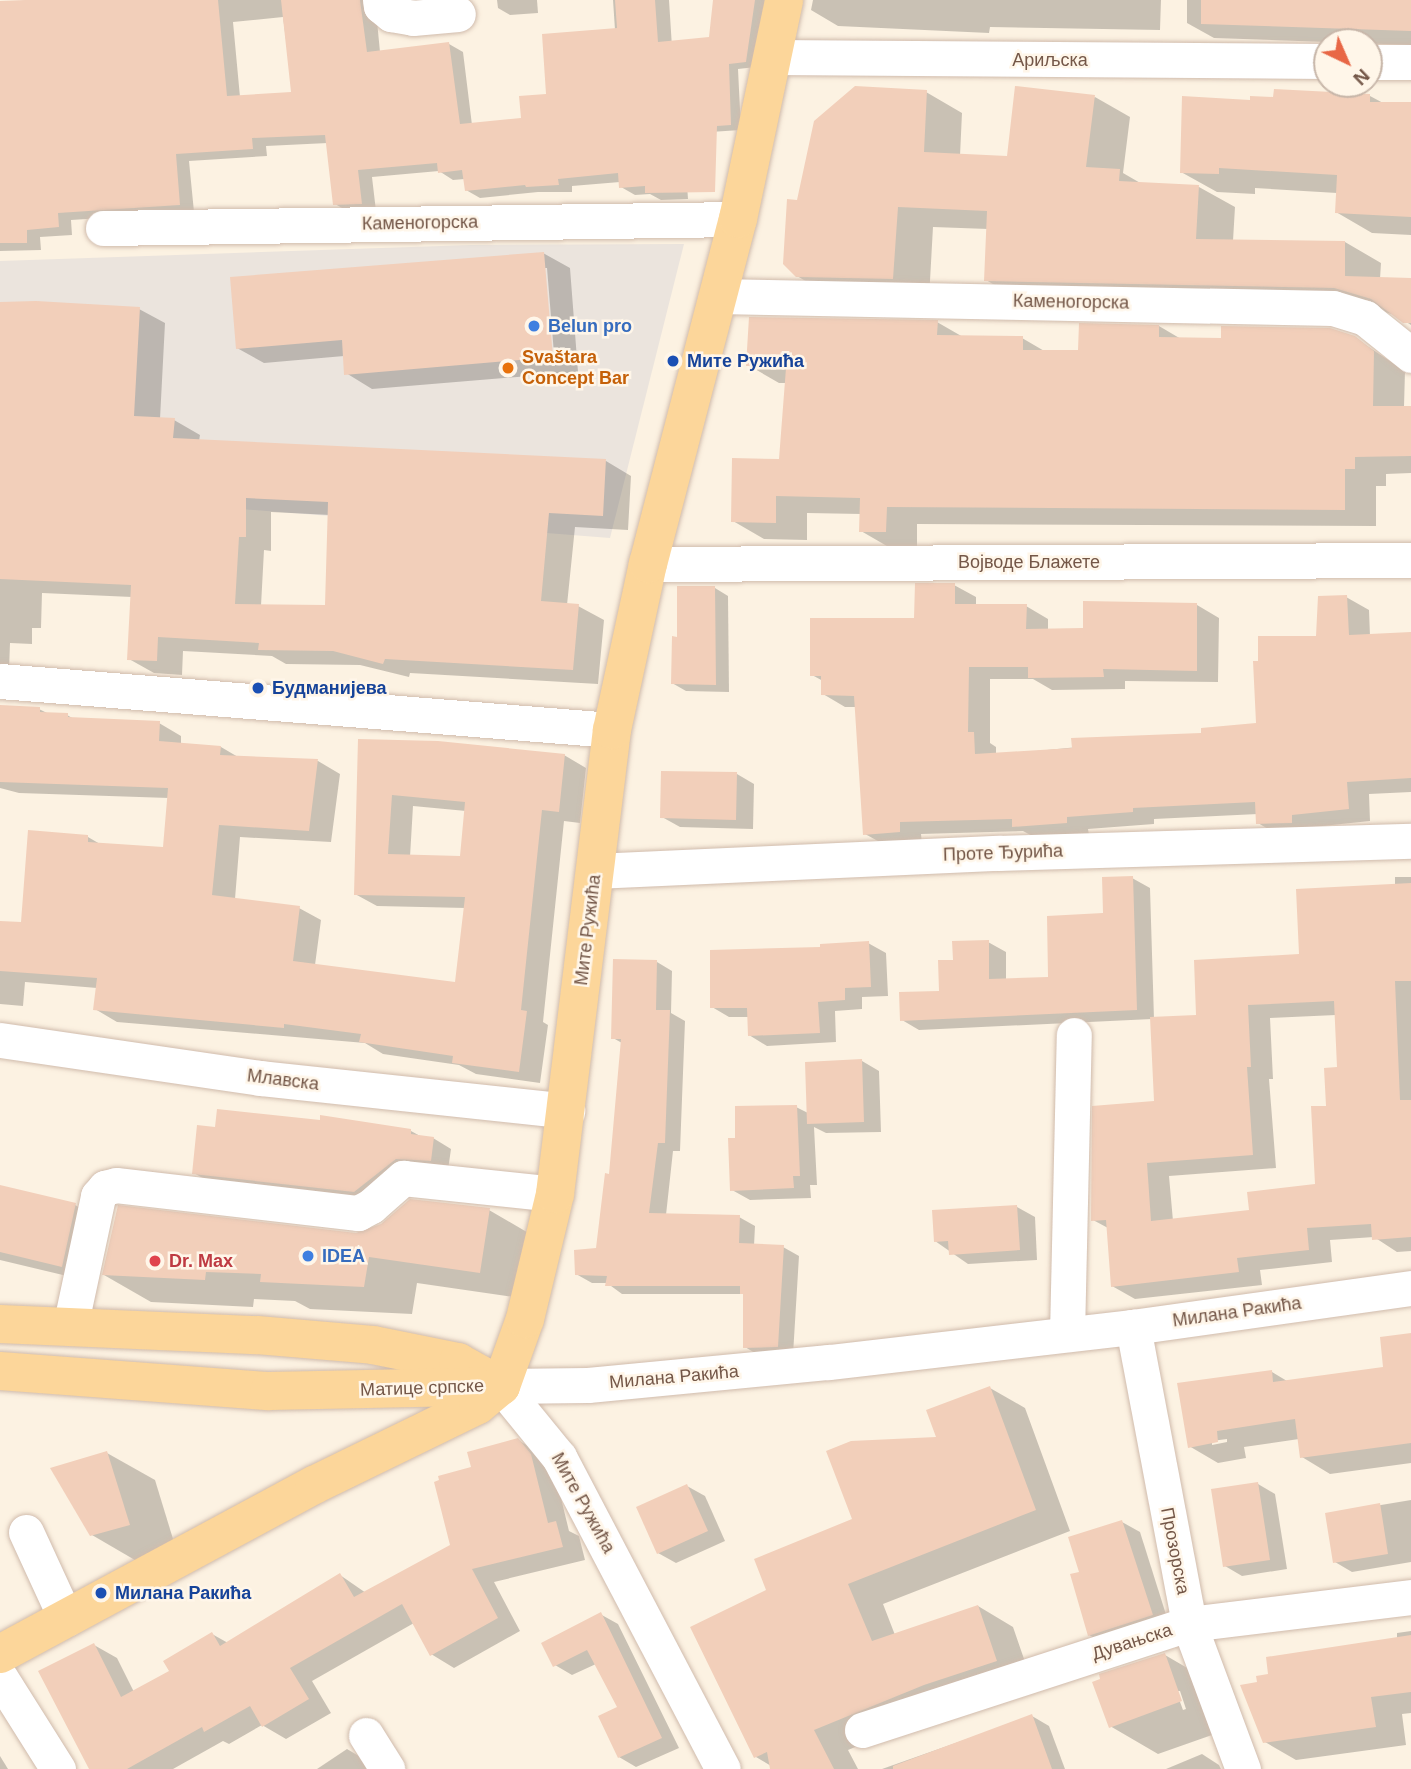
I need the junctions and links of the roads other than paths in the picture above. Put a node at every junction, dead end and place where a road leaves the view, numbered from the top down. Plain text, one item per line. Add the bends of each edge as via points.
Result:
1 (380, 0) edge
2 (784, 0) edge
3 (457, 14) dead end
4 (773, 57) junction
5 (1313, 61) edge
6 (1383, 62) edge
7 (1411, 62) edge
8 (738, 219) junction
9 (103, 228) dead end
10 (717, 296) junction
11 (1411, 355) edge
12 (1411, 560) edge
13 (648, 564) junction
14 (0, 681) edge
15 (612, 730) junction
16 (1411, 841) edge
17 (595, 871) junction
18 (1074, 1035) dead end
19 (0, 1041) edge
20 (567, 1111) junction
21 (555, 1194) junction
22 (1411, 1288) edge
23 (0, 1324) edge
24 (70, 1327) junction
25 (1133, 1327) junction
26 (1067, 1334) junction
27 (0, 1371) edge
28 (501, 1386) junction
29 (26, 1532) dead end
30 (1411, 1597) edge
31 (66, 1619) junction
32 (1189, 1624) junction
33 (0, 1654) edge
34 (0, 1677) edge
35 (862, 1730) dead end
36 (366, 1735) dead end
37 (58, 1769) edge
38 (387, 1769) edge
39 (723, 1769) edge
40 (1243, 1769) edge

1 - 3 street via 391,14 413,18
2 - 4 main road, Мите Ружића
4 - 5 street, Ариљска
4 - 8 main road, Мите Ружића
6 - 7 street
8 - 9 street, Каменогорска
8 - 10 main road, Мите Ружића
10 - 11 street, Каменогорска via 1333,308 1365,318
10 - 13 main road, Мите Ружића
12 - 13 street, Војводе Блажете
13 - 15 main road, Мите Ружића
14 - 15 street
15 - 17 main road, Мите Ружића
16 - 17 street, Проте Ђурића via 998,852
17 - 20 main road, Мите Ружића
18 - 26 street
19 - 20 street, Млавска via 260,1078
20 - 21 main road, Мите Ружића
21 - 24 street via 403,1178 358,1213 116,1185 105,1188 98,1196
21 - 28 main road, Мите Ружића via 525,1319
22 - 25 street, Милана Ракића
23 - 24 main road, Матице српске
24 - 28 main road, Матице српске via 373,1345 458,1362
25 - 26 street, Милана Ракића
25 - 32 street, Прозорска
26 - 28 street, Милана Ракића via 707,1374 587,1385
27 - 28 main road, Матице српске via 268,1391
28 - 31 main road via 478,1405 314,1485
28 - 39 street, Мите Ружића via 565,1468
29 - 31 street
30 - 32 street, Дувањска
31 - 33 main road
32 - 35 street, Дувањска
32 - 40 street, Прозорска
34 - 37 street
36 - 38 street

